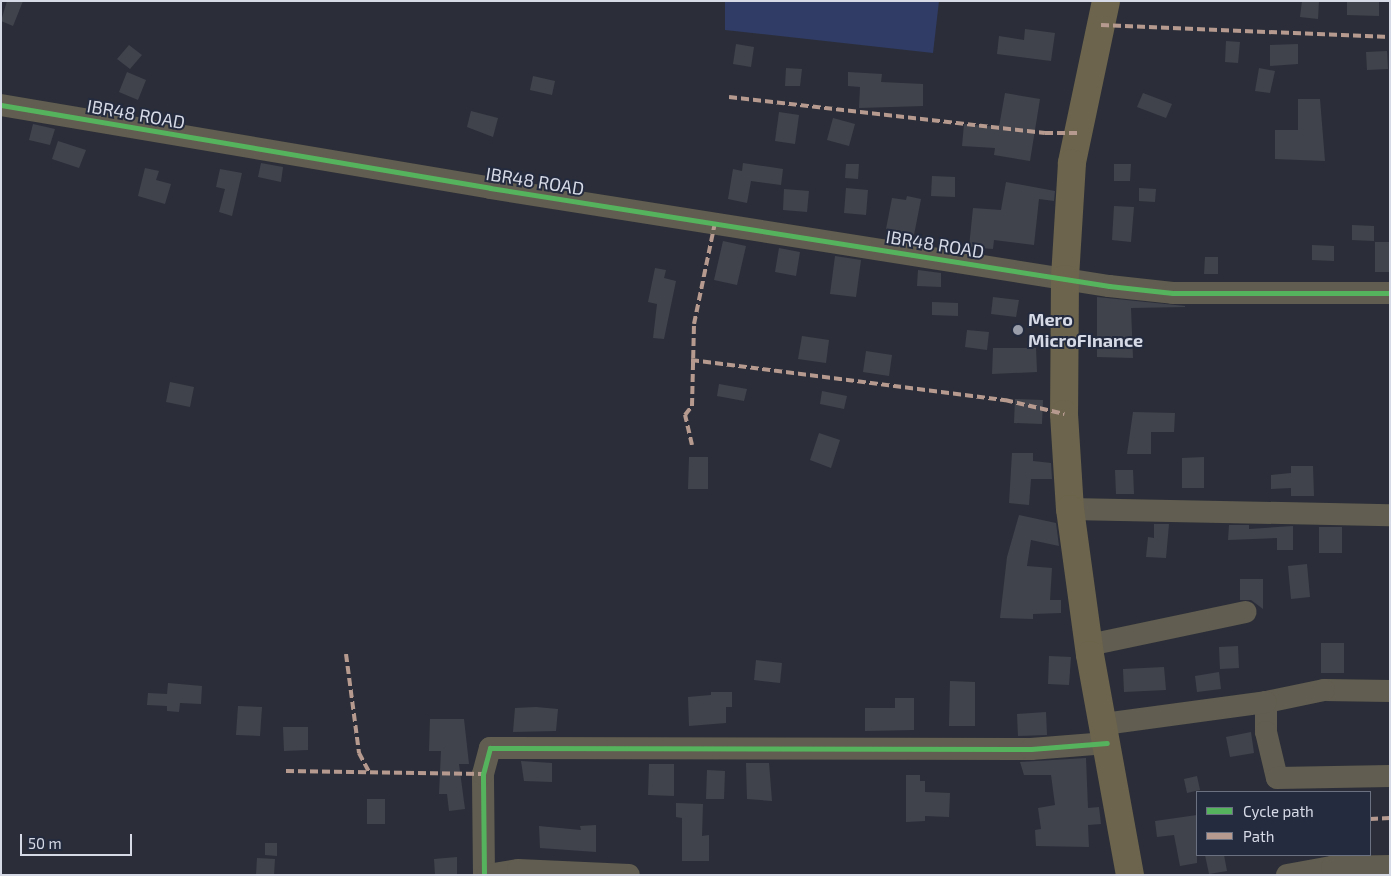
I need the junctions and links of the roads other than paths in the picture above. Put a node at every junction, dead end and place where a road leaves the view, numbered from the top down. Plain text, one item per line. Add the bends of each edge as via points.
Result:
1 (1106, 1) edge
2 (1, 105) edge
3 (1065, 279) junction
4 (1390, 293) edge
5 (1070, 509) junction
6 (1390, 515) edge
7 (1246, 612) dead end
8 (1089, 645) junction
9 (1390, 692) edge
10 (1266, 702) junction
11 (1105, 734) junction
12 (1390, 776) edge
13 (1390, 866) edge
14 (1124, 873) edge
15 (486, 875) edge
16 (629, 875) edge
17 (1287, 875) edge

1 - 3 main road via 1072,163
2 - 3 street, IBR48 ROAD via 490,188
3 - 4 street, IBR48 ROAD via 1172,293
3 - 5 main road via 1064,414
5 - 6 street
5 - 8 main road
7 - 8 street
8 - 11 main road
9 - 10 street via 1324,690
10 - 11 street
10 - 12 street via 1266,732 1277,778
11 - 14 main road
11 - 15 street via 1031,749 490,748 483,774
13 - 17 street via 1332,867
15 - 16 street via 518,870

